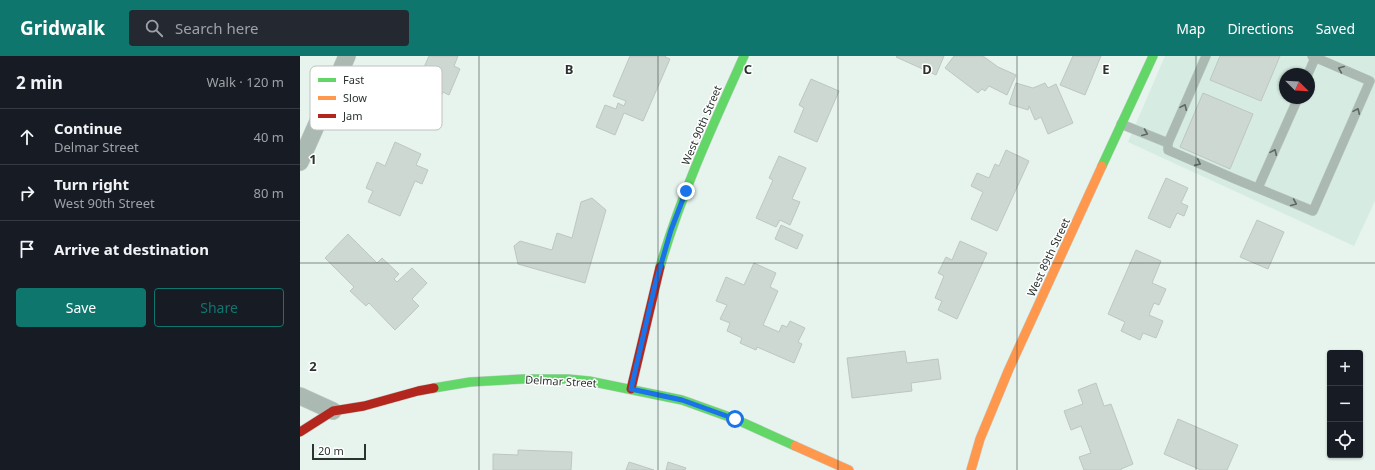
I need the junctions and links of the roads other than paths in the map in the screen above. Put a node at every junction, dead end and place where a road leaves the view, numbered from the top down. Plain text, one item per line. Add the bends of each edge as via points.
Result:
1 (347, 56) edge
2 (744, 56) edge
3 (1153, 56) edge
4 (1206, 56) edge
5 (1314, 57) edge
6 (343, 66) edge
7 (1310, 68) edge
8 (1295, 104) edge
9 (1122, 124) junction
10 (314, 130) edge
11 (1168, 143) junction
12 (300, 162) edge
13 (1258, 188) junction
14 (631, 389) junction
15 (300, 396) edge
16 (333, 411) junction
17 (300, 432) edge
18 (849, 470) edge
19 (971, 470) edge

1 - 6 street
2 - 14 street, West 90th Street via 671,230 655,285
3 - 9 street, West 89th Street
11 -> 4 lane
5 - 7 lane
13 -> 5 lane via 1313,211 1370,81
13 -> 8 lane
9 -> 11 lane
9 - 19 street, West 89th Street via 1009,369 980,439
10 - 12 street
11 -> 13 lane via 1168,150
14 - 16 street, Delmar Street via 589,381 523,378 470,382 418,391 364,406
14 - 18 street, Delmar Street via 682,400 735,419
15 - 16 street
16 - 17 street, Delmar Street

